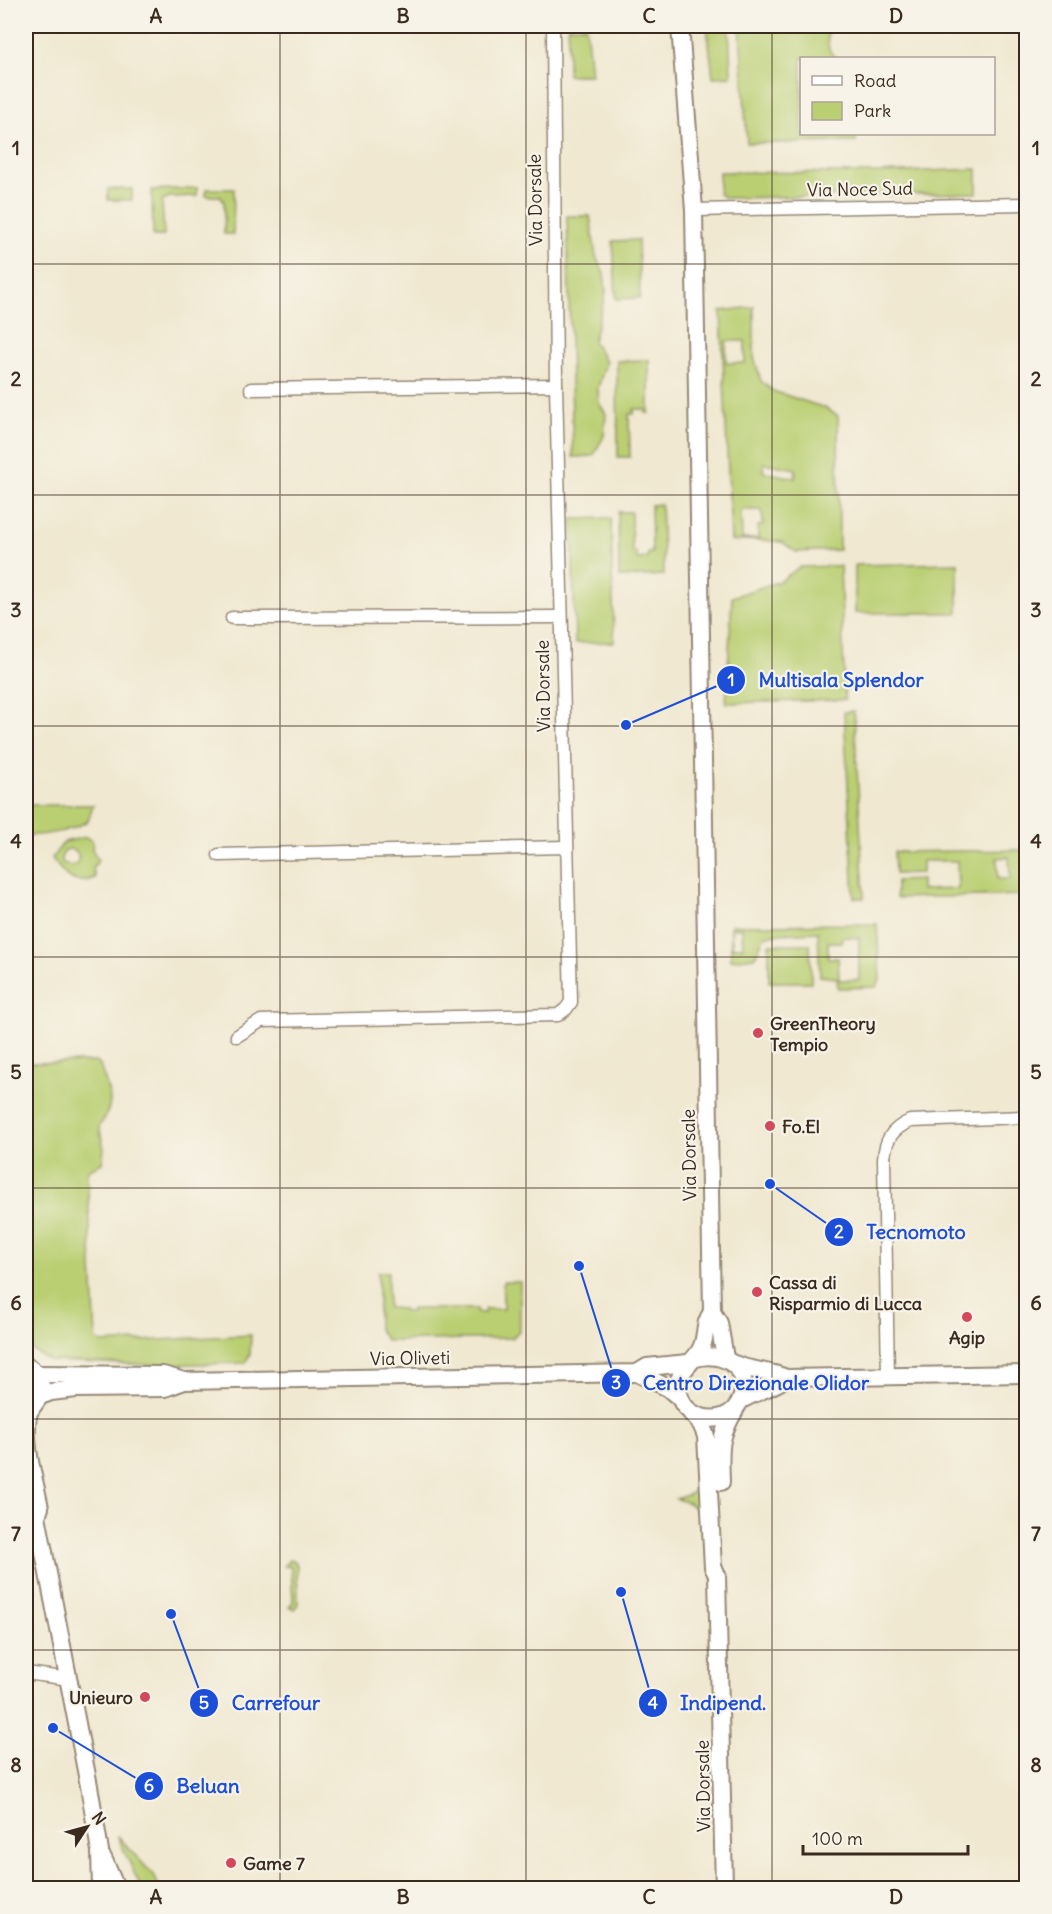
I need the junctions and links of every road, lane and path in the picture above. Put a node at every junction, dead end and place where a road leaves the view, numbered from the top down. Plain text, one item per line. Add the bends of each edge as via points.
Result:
1 (553, 26) edge
2 (680, 26) edge
3 (1026, 204) edge
4 (694, 210) junction
5 (556, 385) junction
6 (251, 389) dead end
7 (561, 617) junction
8 (232, 618) dead end
9 (566, 847) junction
10 (219, 855) dead end
11 (237, 1036) dead end
12 (1026, 1117) edge
13 (712, 1312) junction
14 (692, 1361) junction
15 (730, 1361) junction
16 (28, 1367) edge
17 (637, 1373) junction
18 (1026, 1374) edge
19 (888, 1376) junction
20 (786, 1378) junction
21 (184, 1381) junction
22 (681, 1399) junction
23 (738, 1404) junction
24 (32, 1405) edge
25 (691, 1413) junction
26 (26, 1482) edge
27 (37, 1516) junction
28 (717, 1575) junction
29 (26, 1673) edge
30 (69, 1679) junction
31 (100, 1851) junction
32 (100, 1888) edge
33 (116, 1888) edge
34 (724, 1888) edge

1 - 5 street, Via Dorsale
2 - 4 main road, Via Dorsale
3 - 4 street, Via Noce Sud
4 - 13 main road, Via Dorsale
5 - 6 street
5 - 7 street, Via Dorsale
7 - 8 street
7 - 9 street, Via Dorsale
9 - 10 street
9 - 11 street, Via Dorsale via 571,1002 558,1015 261,1021
12 - 19 street via 910,1121 890,1135 884,1159
13 - 14 main road, Via Dorsale via 705,1322 703,1344
13 - 15 main road, Via Dorsale
14 - 15 main road via 716,1355
14 - 17 main road, Via Oliveti via 647,1367
14 - 22 main road via 679,1379
15 - 20 main road
15 - 23 main road via 742,1379 743,1393
16 - 21 main road, Via Oliveti via 164,1375
16 - 24 main road via 41,1388
17 - 21 main road, Via Oliveti
17 - 22 main road, Via Oliveti
18 - 19 main road
19 - 20 main road
20 - 23 main road
21 - 24 main road, Via Oliveti via 165,1388 51,1392
22 - 25 main road
23 - 25 main road via 720,1418 710,1420
23 - 28 main road, Via Dorsale via 724,1427 720,1447 722,1566
24 - 27 main road via 27,1434 40,1508
25 - 28 main road, Via Dorsale via 706,1436 713,1567
26 - 27 main road via 31,1510
27 - 30 main road
28 - 34 main road, Via Dorsale
29 - 30 street
30 - 31 main road
31 - 32 main road
31 - 33 main road

